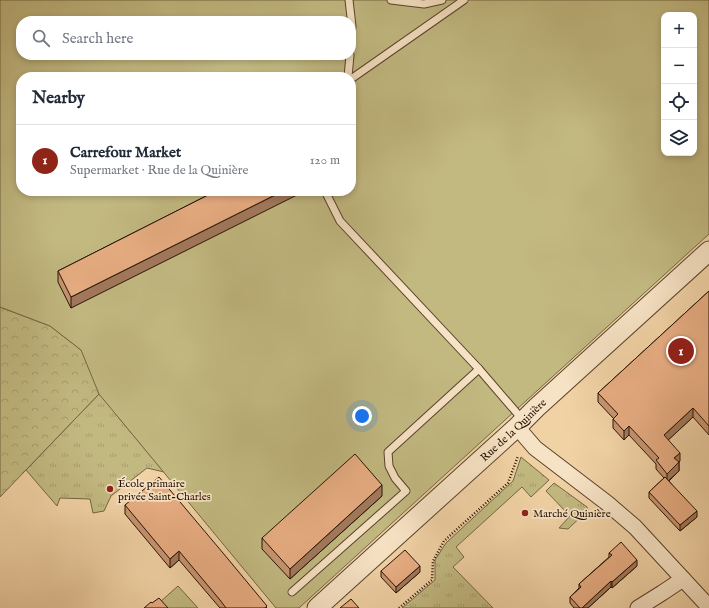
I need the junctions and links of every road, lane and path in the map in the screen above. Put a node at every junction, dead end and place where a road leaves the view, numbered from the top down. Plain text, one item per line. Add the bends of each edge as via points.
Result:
1 (349, 0) edge
2 (391, 0) edge
3 (442, 0) edge
4 (464, 0) edge
5 (351, 16) edge
6 (350, 60) edge
7 (348, 72) edge
8 (356, 76) edge
9 (328, 196) edge
10 (709, 251) edge
11 (479, 369) junction
12 (521, 424) junction
13 (518, 456) dead end
14 (682, 579) junction
15 (292, 592) dead end
16 (708, 605) edge
17 (317, 608) edge
18 (399, 608) edge
19 (638, 608) edge

1 - 5 lane
2 - 3 lane via 424,4
4 - 8 lane
6 - 7 lane
9 - 11 lane via 340,221
10 - 12 street, Rue de la Quinière
11 - 12 lane
11 - 15 lane via 388,452 389,466 406,491
12 - 14 street via 535,448 635,527
12 - 17 street, Rue de la Quinière
13 - 18 path via 508,483 444,541 433,561 432,580
14 - 16 street
14 - 19 street

